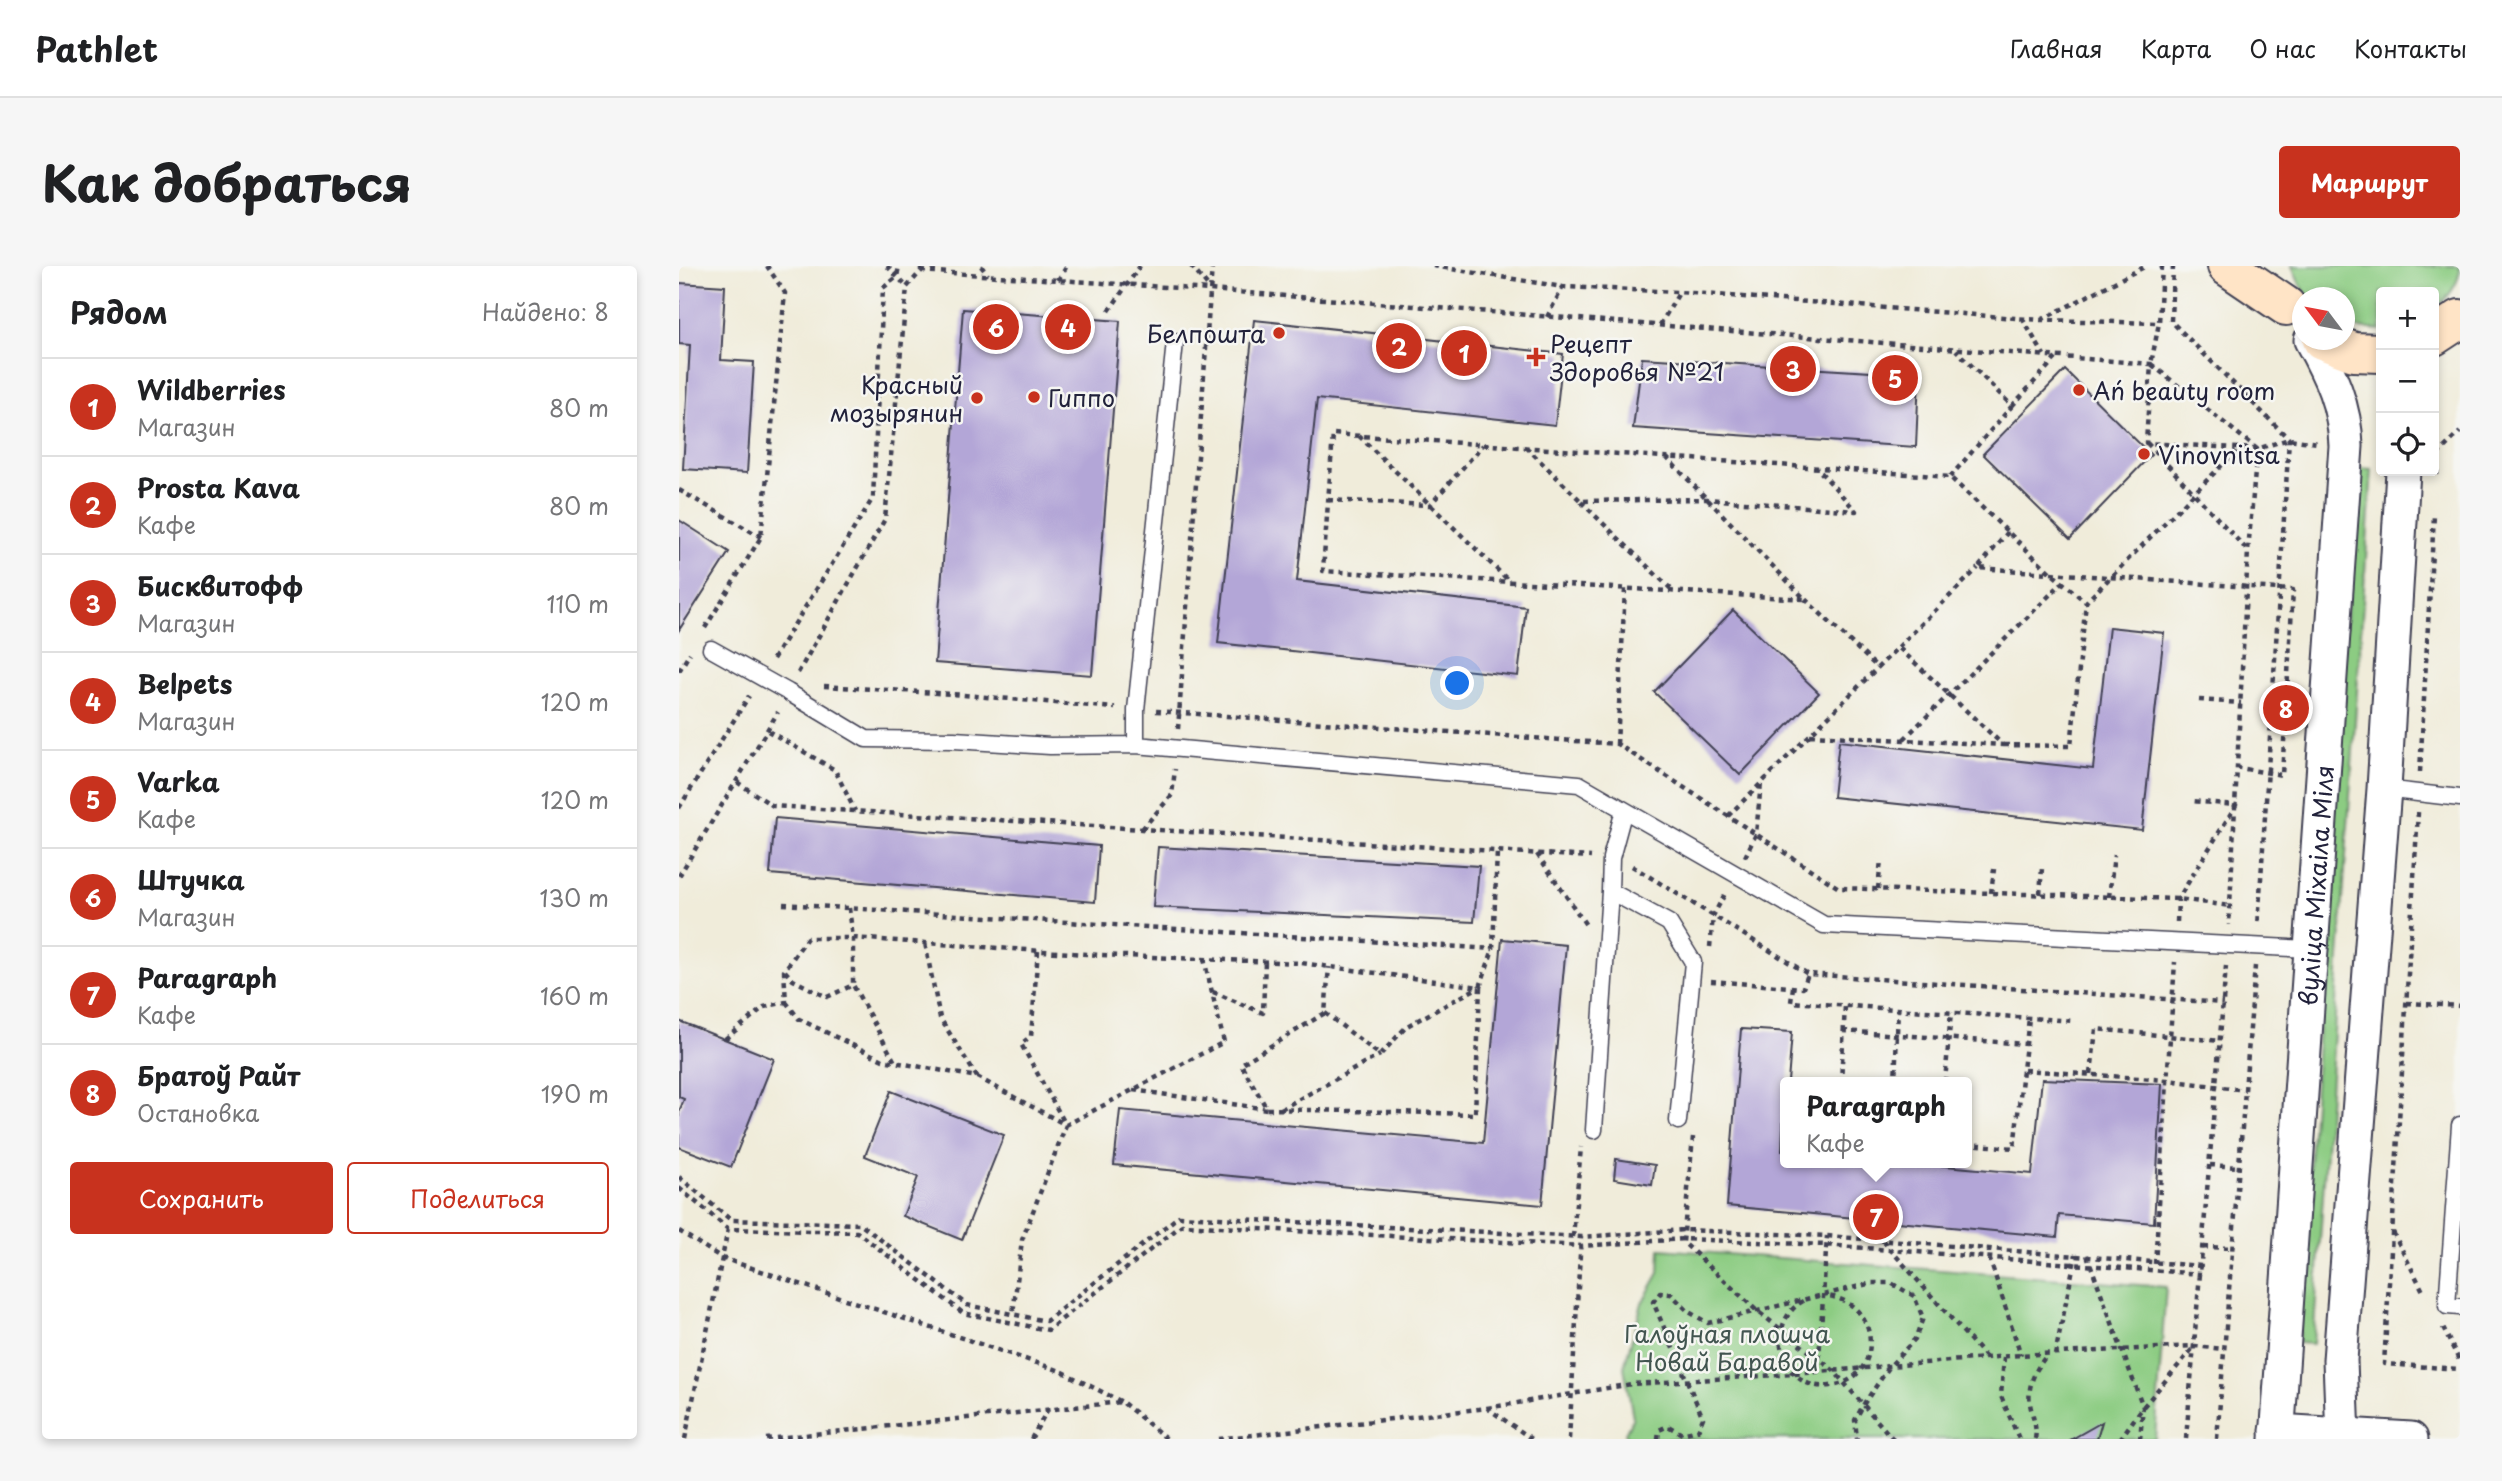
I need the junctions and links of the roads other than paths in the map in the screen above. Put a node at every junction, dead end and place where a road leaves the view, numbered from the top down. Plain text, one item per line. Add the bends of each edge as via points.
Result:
1 (2227, 266) edge
2 (2268, 266) edge
3 (2292, 311) edge
4 (2292, 314) edge
5 (2453, 323) edge
6 (1175, 342) dead end
7 (2317, 350) edge
8 (2349, 350) edge
9 (2439, 350) edge
10 (2376, 352) edge
11 (2403, 476) edge
12 (705, 643) road end
13 (1136, 745) junction
14 (2384, 789) junction
15 (2460, 798) edge
16 (1624, 810) junction
17 (1610, 891) junction
18 (2310, 949) junction
19 (1678, 1121) dead end
20 (2460, 1125) edge
21 (1594, 1130) dead end
22 (2456, 1242) edge
23 (2460, 1307) edge
24 (2277, 1435) edge
25 (2344, 1437) edge
26 (2411, 1439) edge

1 - 4 main road
2 - 3 main road
5 - 9 street
6 - 13 lane
7 - 18 street, вуліца Міхаіла Міля via 2345,419 2346,446
8 - 10 main road
11 - 14 street
12 - 13 lane via 866,740
13 - 16 lane via 1579,784
14 - 15 lane
14 - 25 street via 2340,1360
16 - 17 lane via 1611,858
16 - 18 lane via 1823,925
17 - 19 lane via 1669,923 1693,962
17 - 21 lane
18 - 24 street, вуліца Міхаіла Міля
20 - 22 lane
22 - 23 lane via 2447,1306
24 - 25 street
25 - 26 street

